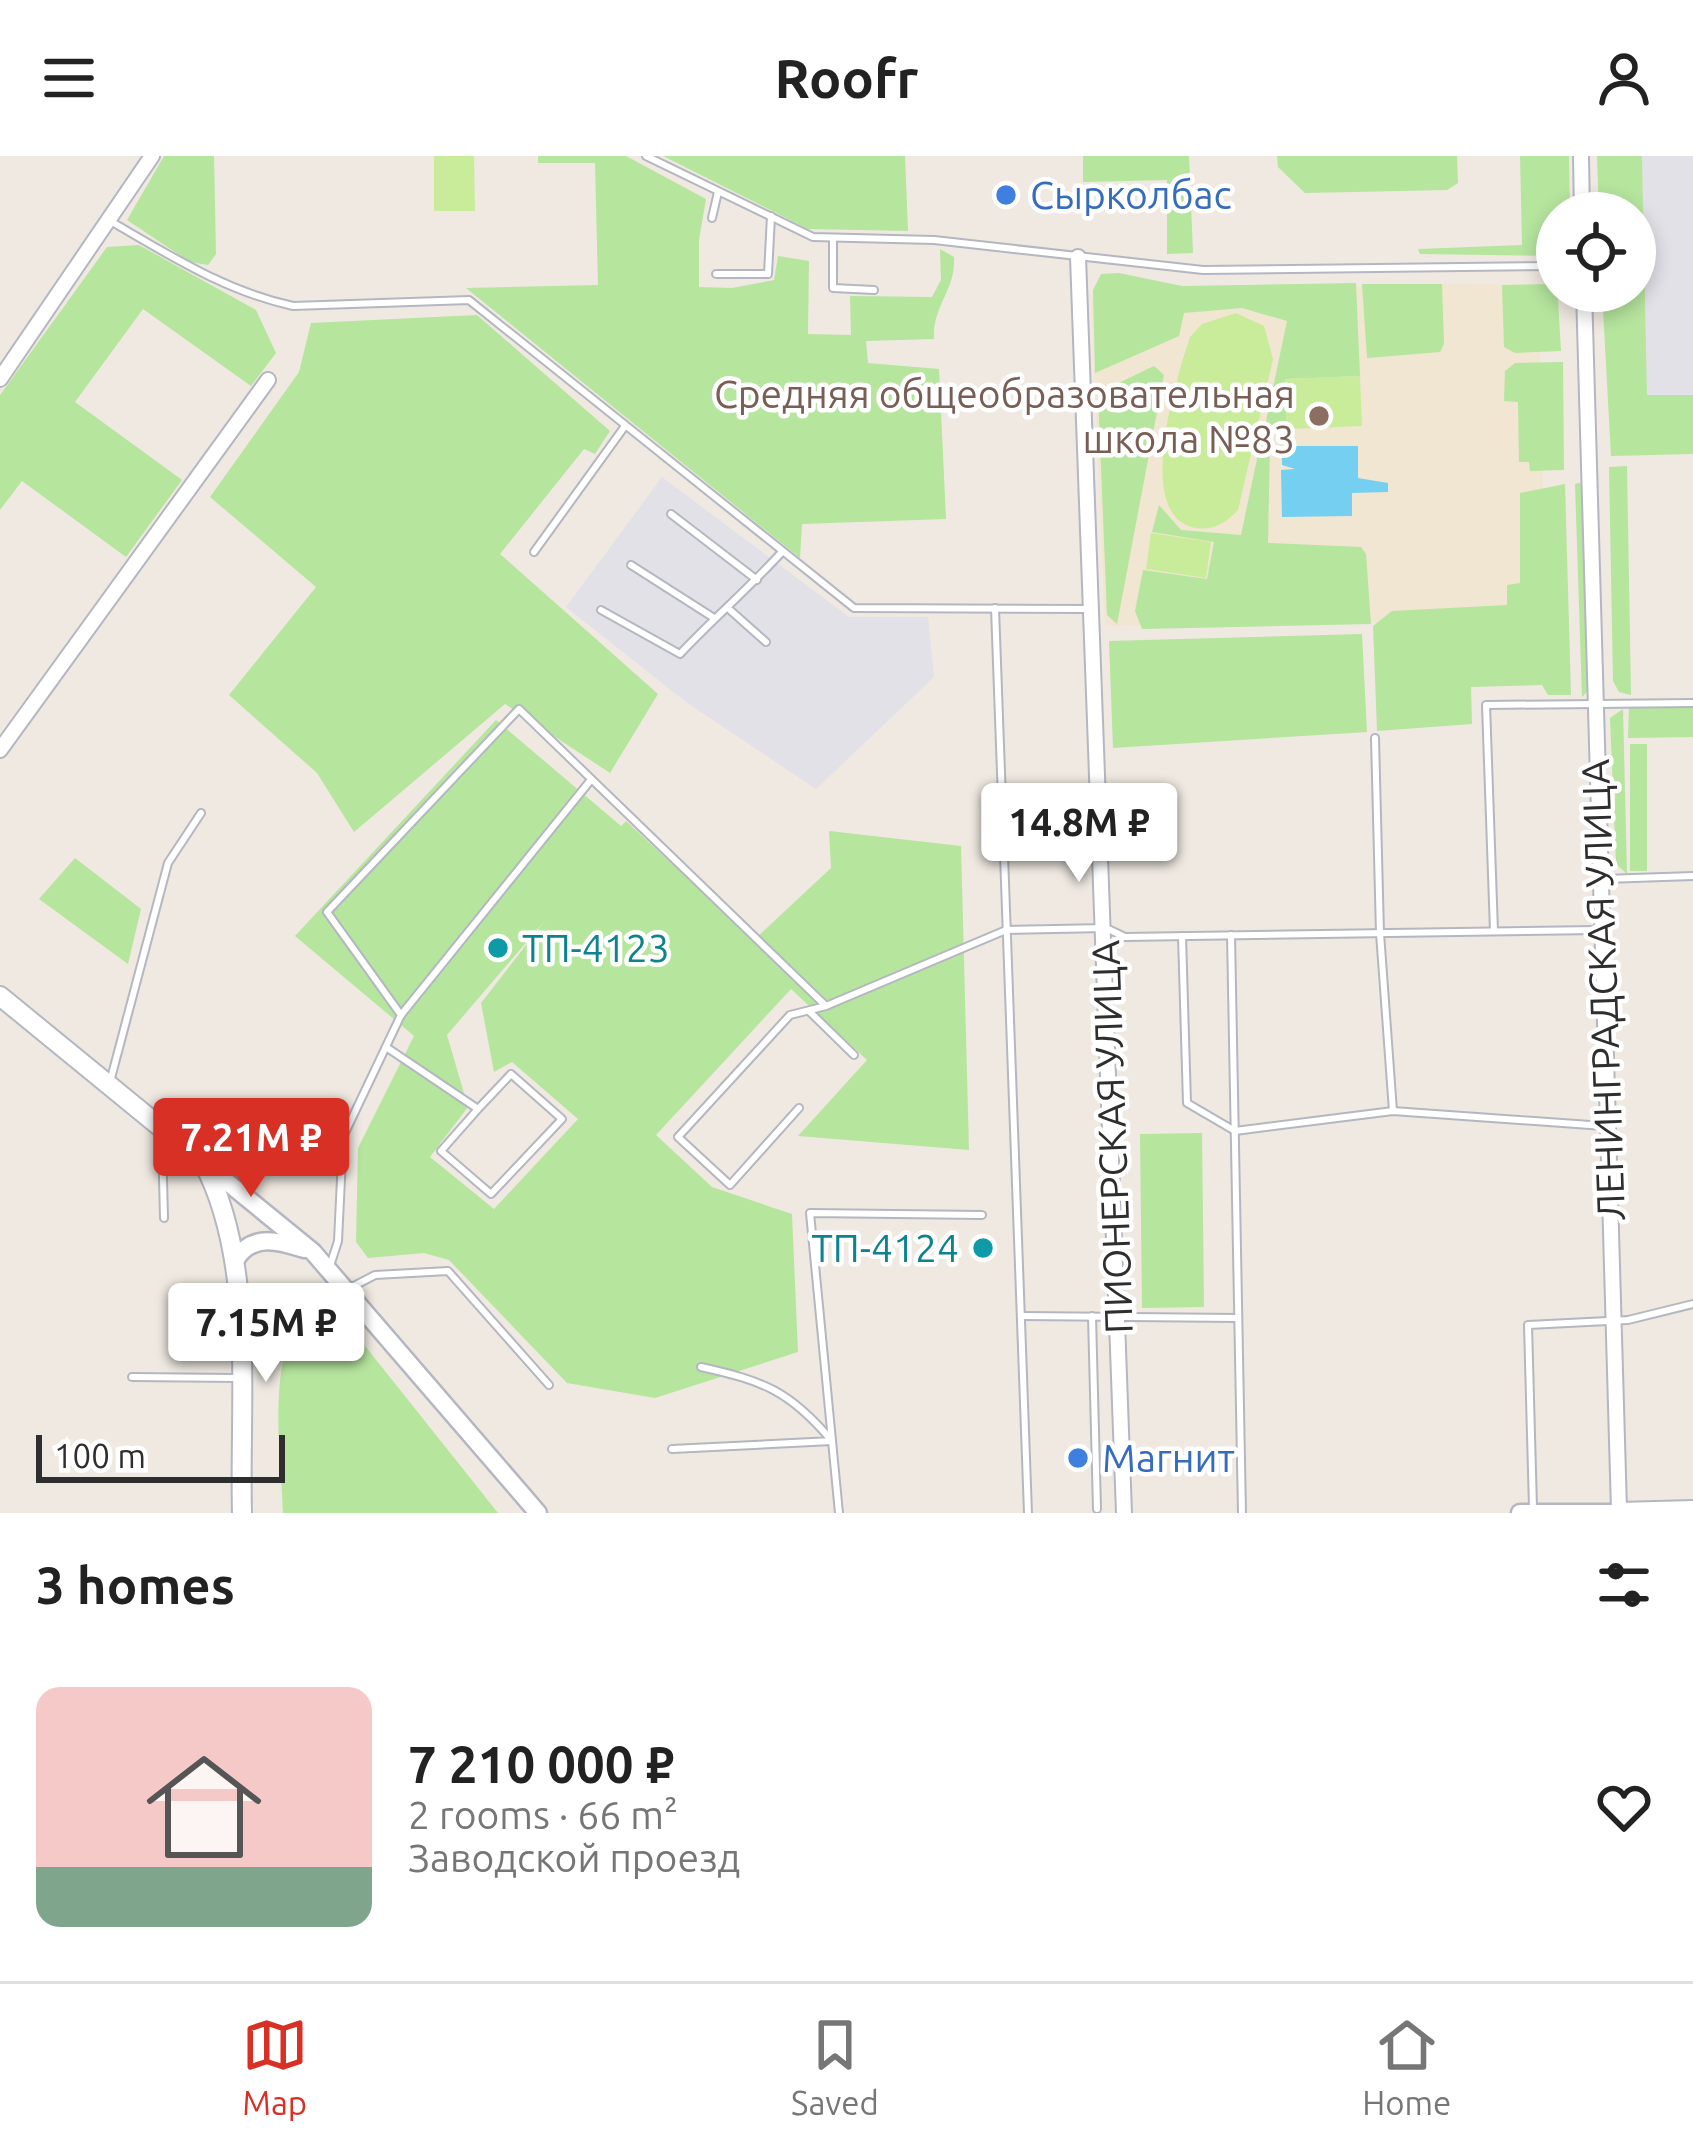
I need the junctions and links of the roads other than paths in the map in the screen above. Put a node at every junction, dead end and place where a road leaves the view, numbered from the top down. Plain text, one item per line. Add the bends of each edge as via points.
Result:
1 (152, 156) edge
2 (646, 156) edge
3 (1580, 156) edge
4 (718, 191) junction
5 (1581, 192) edge
6 (771, 216) junction
7 (712, 218) dead end
8 (112, 222) junction
9 (833, 238) junction
10 (1078, 257) junction
11 (1536, 266) edge
12 (716, 274) dead end
13 (874, 290) dead end
14 (1585, 312) edge
15 (0, 379) edge
16 (268, 380) dead end
17 (626, 427) junction
18 (671, 514) dead end
19 (534, 552) dead end
20 (782, 553) junction
21 (631, 565) dead end
22 (757, 580) junction
23 (995, 608) junction
24 (1089, 609) junction
25 (602, 610) dead end
26 (730, 610) junction
27 (714, 618) junction
28 (766, 642) dead end
29 (1595, 703) junction
30 (1693, 704) edge
31 (1375, 738) dead end
32 (0, 750) edge
33 (590, 781) junction
34 (201, 813) dead end
35 (1693, 876) edge
36 (1600, 879) junction
37 (1106, 928) junction
38 (1006, 930) junction
39 (1602, 930) junction
40 (1494, 932) junction
41 (1380, 933) junction
42 (1232, 935) junction
43 (1182, 936) junction
44 (0, 996) edge
45 (826, 1006) junction
46 (809, 1012) junction
47 (401, 1015) junction
48 (386, 1047) junction
49 (854, 1054) dead end
50 (109, 1085) junction
51 (799, 1108) dead end
52 (478, 1109) junction
53 (1393, 1111) junction
54 (1607, 1126) junction
55 (162, 1128) junction
56 (1235, 1131) junction
57 (334, 1132) dead end
58 (343, 1137) junction
59 (203, 1162) junction
60 (982, 1215) dead end
61 (164, 1218) dead end
62 (313, 1252) junction
63 (236, 1259) junction
64 (329, 1269) junction
65 (347, 1290) junction
66 (1693, 1304) edge
67 (1022, 1316) junction
68 (1092, 1316) junction
69 (1118, 1317) junction
70 (1238, 1318) junction
71 (1613, 1322) junction
72 (701, 1366) dead end
73 (132, 1377) dead end
74 (238, 1378) junction
75 (549, 1385) dead end
76 (832, 1441) junction
77 (672, 1449) dead end
78 (1693, 1508) edge
79 (1097, 1509) dead end
80 (1619, 1511) edge
81 (242, 1513) edge
82 (538, 1513) edge
83 (839, 1513) edge
84 (1028, 1513) edge
85 (1124, 1513) edge
86 (1241, 1513) edge
87 (1520, 1513) edge
88 (1533, 1513) edge

1 - 8 street
2 - 4 lane
3 - 5 street
4 - 6 lane
4 - 7 lane
6 - 9 lane
6 - 12 lane via 768,274
8 - 15 street
8 - 17 lane via 225,287 264,300 469,300
9 - 10 lane
9 - 13 lane via 833,288
10 - 11 lane via 1203,270
10 - 24 street, ПИОНЕРСКАЯ УЛИЦА
14 - 29 street, ЛЕНИНГРАДСКАЯ УЛИЦА
16 - 32 street
17 - 19 lane
17 - 20 lane
18 - 22 lane
20 - 22 lane
20 - 23 lane via 854,608
21 - 27 lane
22 - 26 lane
23 - 24 lane
23 - 38 lane
24 - 37 street, ПИОНЕРСКАЯ УЛИЦА
25 - 27 lane via 680,654
26 - 27 lane
26 - 28 lane
29 - 30 lane
29 - 36 street, ЛЕНИНГРАДСКАЯ УЛИЦА
29 - 40 lane via 1486,705
31 - 41 lane
33 - 45 lane
33 - 47 lane
33 - 47 lane via 519,710 327,912
34 - 50 lane via 168,863
35 - 36 lane
36 - 39 street, ЛЕНИНГРАДСКАЯ УЛИЦА
37 - 38 lane
37 - 43 lane via 1125,937
37 - 69 street, ПИОНЕРСКАЯ УЛИЦА
38 - 45 lane
38 - 67 lane
39 - 40 lane
39 - 54 street, ЛЕНИНГРАДСКАЯ УЛИЦА
40 - 41 lane
41 - 42 lane
41 - 53 lane
42 - 43 lane
42 - 56 lane
43 - 56 lane via 1187,1103
44 - 50 main road
45 - 46 lane
46 - 49 lane
46 - 51 lane via 790,1015 678,1138 730,1185
47 - 48 lane
48 - 52 lane
48 - 58 lane
50 - 55 main road
52 - 52 lane via 511,1074 562,1119 491,1194 441,1151
53 - 54 lane
53 - 56 lane
54 - 71 street, ЛЕНИНГРАДСКАЯ УЛИЦА
55 - 59 main road
55 - 61 lane
56 - 70 lane
57 - 58 lane
58 - 64 lane
59 - 62 street
59 - 63 main road via 227,1213
60 - 76 lane via 810,1213
62 - 63 street via 262,1241
62 - 64 street
63 - 74 main road
64 - 65 street
65 - 75 lane via 375,1275 448,1270
65 - 82 street
66 - 71 lane
67 - 68 lane
67 - 84 lane
68 - 69 lane
68 - 79 lane
69 - 70 lane
69 - 85 street, ПИОНЕРСКАЯ УЛИЦА
70 - 86 lane
71 - 80 street, ЛЕНИНГРАДСКАЯ УЛИЦА
71 - 88 lane via 1528,1325
72 - 76 lane via 754,1378 799,1401
73 - 74 lane
74 - 81 main road
76 - 77 lane
76 - 83 lane
78 - 80 street
80 - 88 street
87 - 88 street

